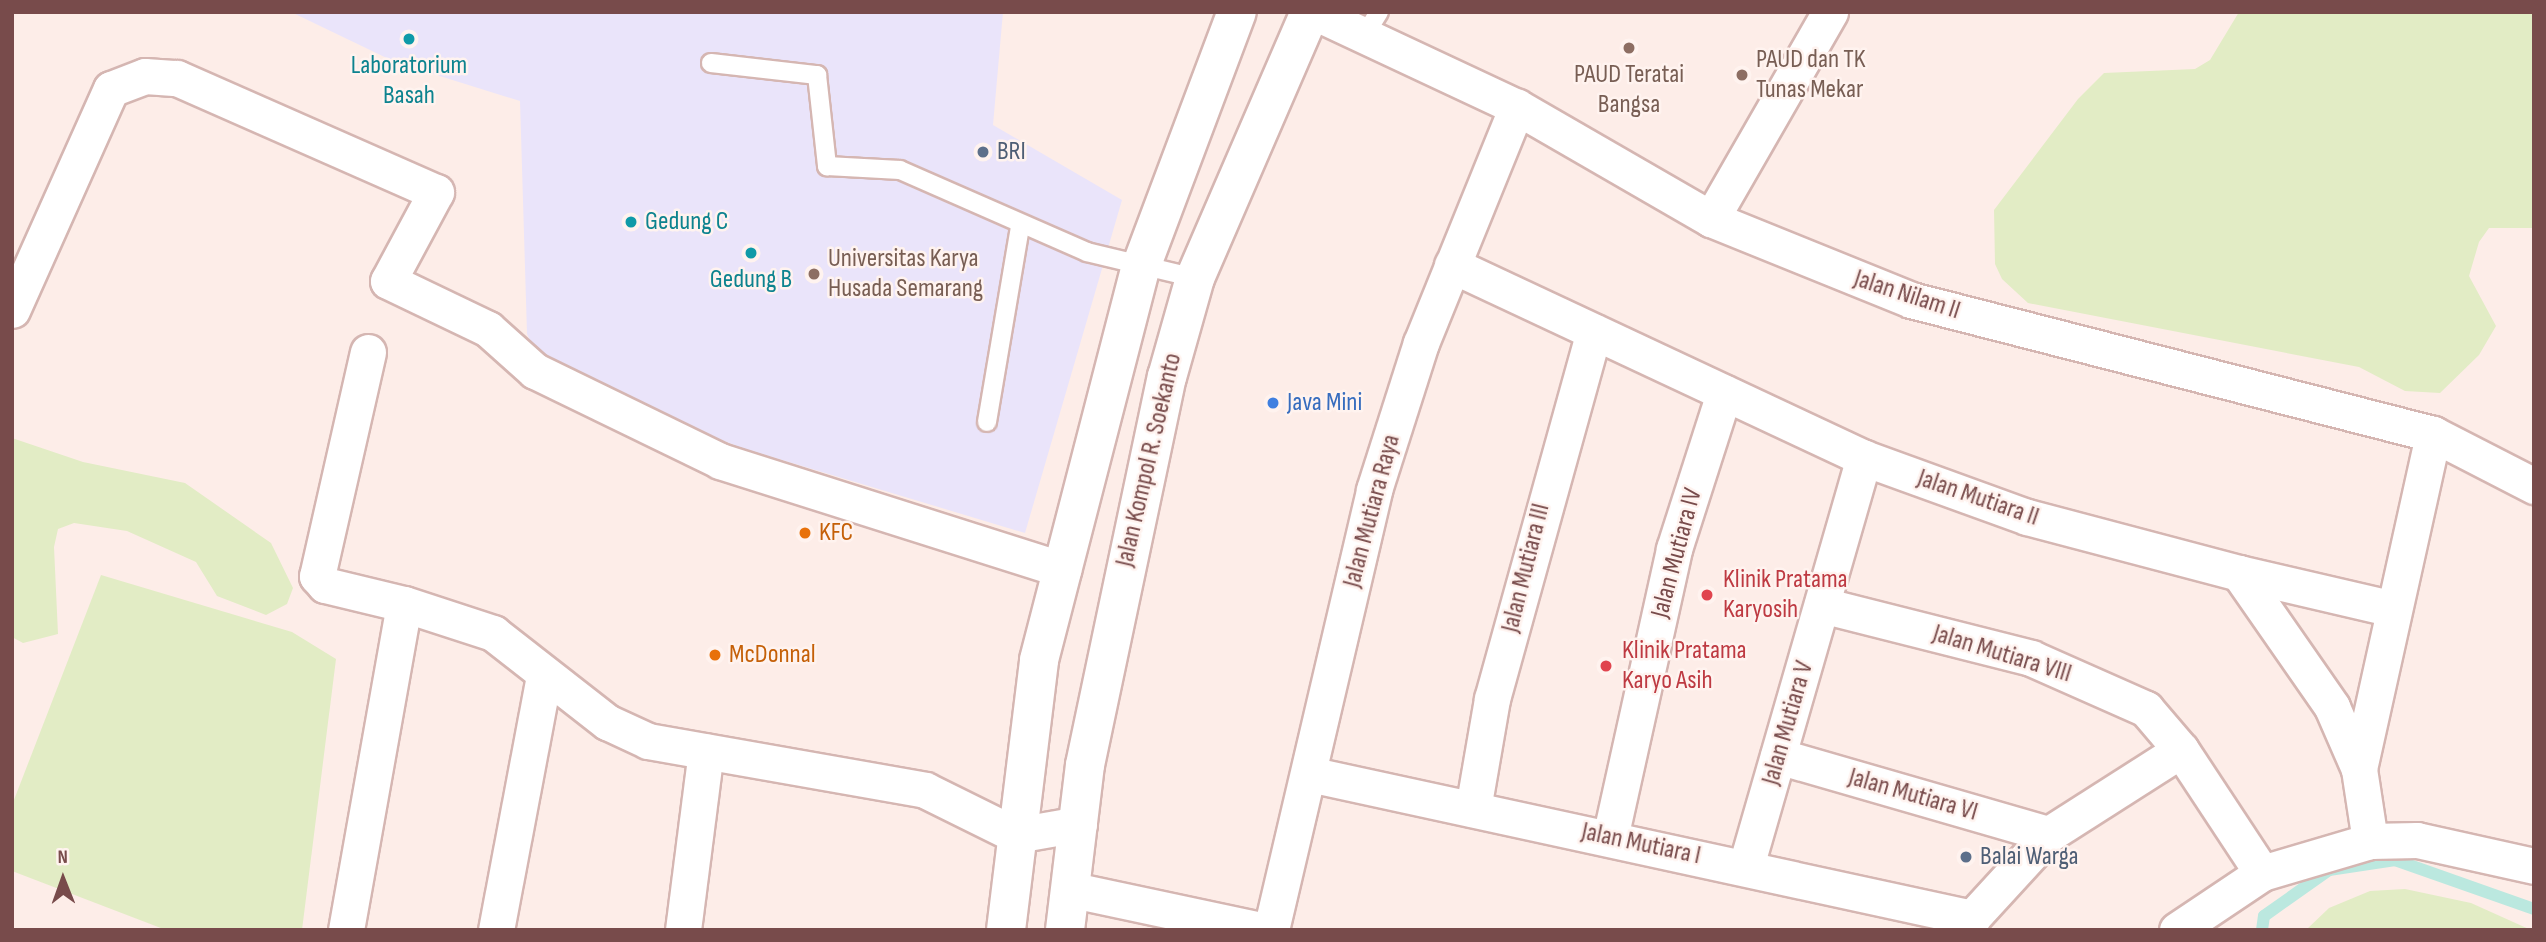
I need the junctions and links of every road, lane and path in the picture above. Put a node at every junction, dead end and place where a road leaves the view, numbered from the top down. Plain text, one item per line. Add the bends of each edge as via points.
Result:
1 (1237, 12) edge
2 (1312, 12) edge
3 (1830, 12) edge
4 (1371, 24) edge
5 (711, 63) dead end
6 (1517, 107) junction
7 (1712, 219) junction
8 (1020, 226) junction
9 (1452, 265) junction
10 (1141, 267) junction
11 (1195, 278) junction
12 (12, 310) edge
13 (1594, 332) junction
14 (368, 352) dead end
15 (1724, 393) junction
16 (986, 422) dead end
17 (2433, 434) junction
18 (1864, 458) junction
19 (2534, 486) edge
20 (1063, 570) junction
21 (2239, 573) junction
22 (404, 604) junction
23 (1822, 605) junction
24 (2390, 608) junction
25 (544, 677) junction
26 (2181, 750) junction
27 (706, 751) junction
28 (1778, 756) junction
29 (2359, 769) junction
30 (1308, 774) junction
31 (1473, 809) junction
32 (1079, 824) junction
33 (2049, 834) junction
34 (1016, 835) junction
35 (1610, 838) junction
36 (2370, 841) junction
37 (1746, 866) junction
38 (2534, 866) edge
39 (2262, 873) junction
40 (1073, 890) junction
41 (1970, 924) edge
42 (346, 930) edge
43 (496, 930) edge
44 (682, 930) edge
45 (1006, 930) edge
46 (1065, 930) edge
47 (1261, 930) edge
48 (1271, 930) edge
49 (2177, 930) edge

1 - 10 main road, Jalan Kompol R. Soekanto
2 - 4 street, Jalan Nilam II
2 - 11 main road, Jalan Kompol R. Soekanto
3 - 7 street
4 - 6 street, Jalan Nilam II
5 - 8 lane via 817,75 827,166 900,170
6 - 7 street, Jalan Nilam II
6 - 9 street, Jalan Mutiara Raya
7 - 17 street, Jalan Nilam II via 1911,300
8 - 10 lane
8 - 16 lane
9 - 13 street, Jalan Mutiara II
9 - 30 street, Jalan Mutiara Raya via 1374,490
10 - 11 lane
10 - 20 main road, Jalan Kompol R. Soekanto
11 - 32 main road, Jalan Kompol R. Soekanto via 1126,554
12 - 20 street via 111,89 145,76 177,78 436,192 388,282 488,328 535,371 720,461
13 - 15 street, Jalan Mutiara II
13 - 31 street, Jalan Mutiara III via 1495,686
14 - 22 street via 317,576 325,585
15 - 18 street, Jalan Mutiara II
15 - 35 street, Jalan Mutiara IV via 1674,549
17 - 19 street, Jalan Nilam II
17 - 24 street
18 - 21 street, Jalan Mutiara II via 2027,517
18 - 23 street, Jalan Mutiara V
20 - 34 main road, Jalan Kompol R. Soekanto via 1039,660
21 - 24 street, Jalan Mutiara II
21 - 29 street via 2332,707
22 - 25 street via 493,633
22 - 42 street
23 - 26 street, Jalan Mutiara VIII via 2031,658 2099,685 2146,709
23 - 28 street, Jalan Mutiara V
24 - 29 street
25 - 27 street via 607,722 648,741
25 - 43 street
26 - 33 street
26 - 39 street, Jalan Mutiara VIII
27 - 34 street via 925,790
27 - 44 street
28 - 33 street, Jalan Mutiara VI
28 - 37 street, Jalan Mutiara V
29 - 36 street
30 - 31 street, Jalan Mutiara I
30 - 48 street, Jalan Mutiara Raya
31 - 35 street, Jalan Mutiara I
32 - 34 street
32 - 40 main road, Jalan Kompol R. Soekanto
33 - 41 street
34 - 45 main road, Jalan Kompol R. Soekanto
35 - 37 street, Jalan Mutiara I
36 - 38 street via 2417,840
36 - 39 street
37 - 41 street, Jalan Mutiara I
39 - 49 street
40 - 46 main road, Jalan Kompol R. Soekanto
40 - 47 street

